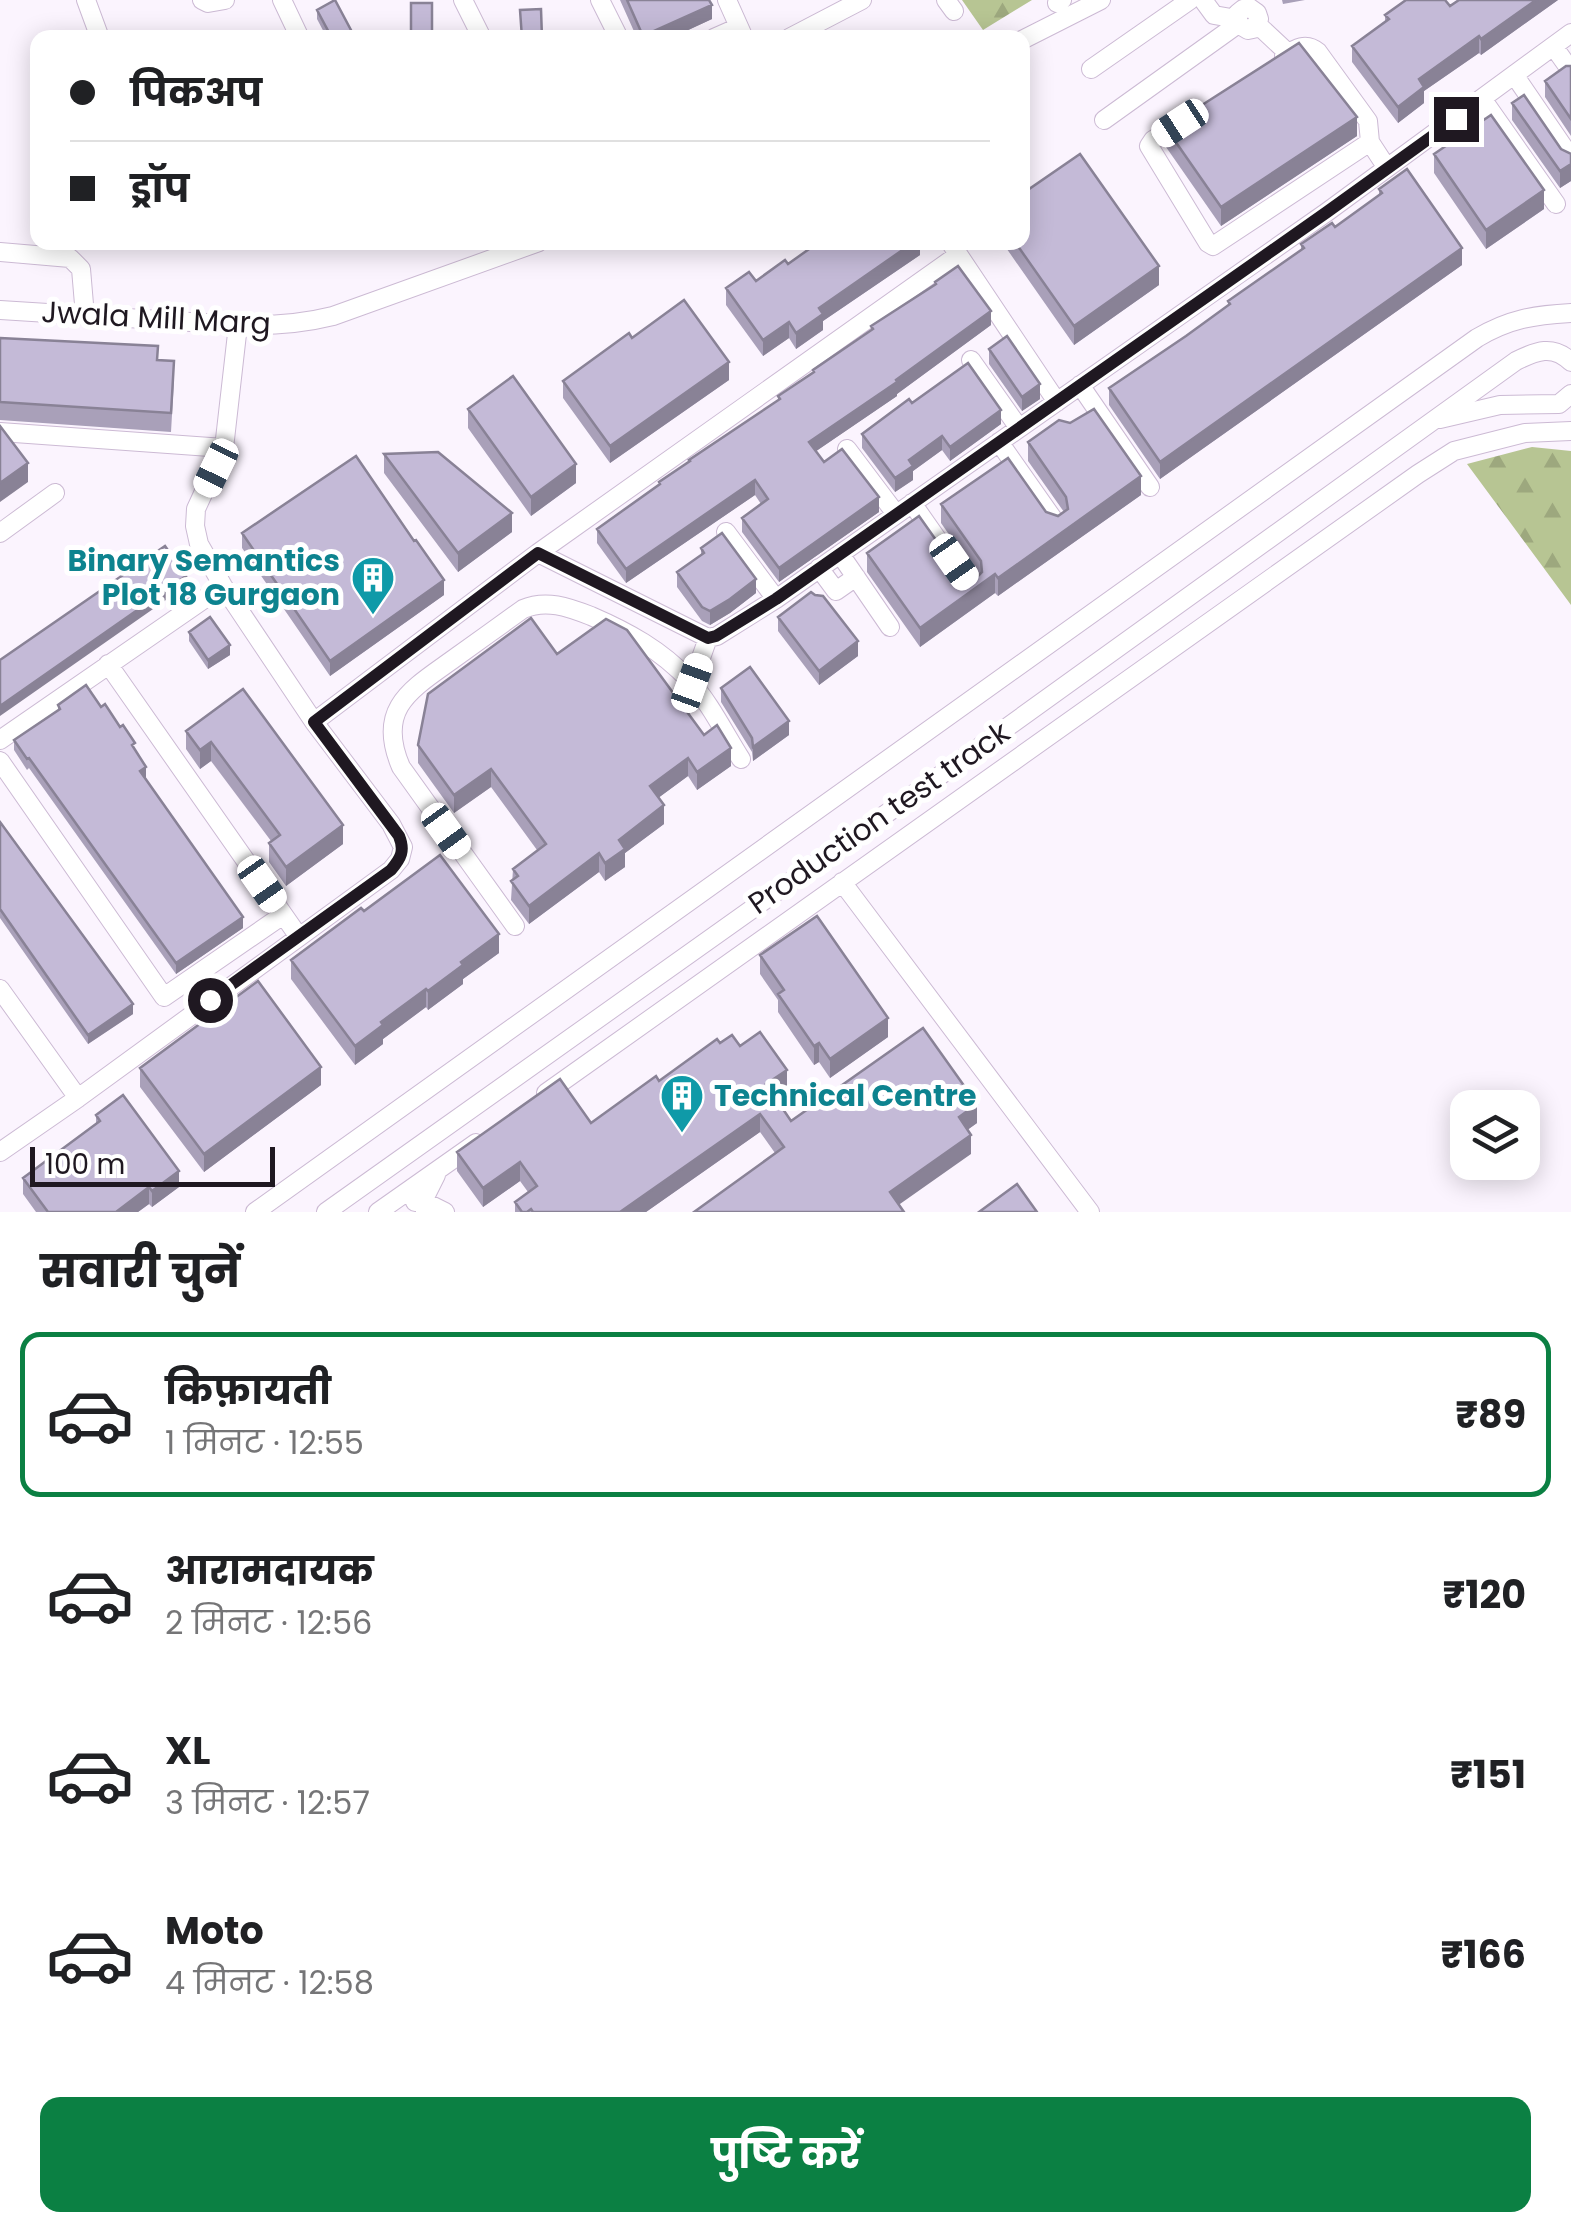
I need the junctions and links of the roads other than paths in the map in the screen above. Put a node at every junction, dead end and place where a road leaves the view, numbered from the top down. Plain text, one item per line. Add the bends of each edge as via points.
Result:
1 (86, 0) edge
2 (202, 0) edge
3 (225, 0) edge
4 (282, 0) edge
5 (464, 0) edge
6 (600, 0) edge
7 (726, 0) edge
8 (862, 0) edge
9 (1101, 0) edge
10 (1190, 0) edge
11 (1203, 0) edge
12 (1246, 15) edge
13 (97, 30) edge
14 (296, 30) edge
15 (478, 30) edge
16 (615, 30) edge
17 (741, 30) edge
18 (804, 30) edge
19 (1571, 33) edge
20 (1030, 36) edge
21 (1554, 46) junction
22 (1091, 69) dead end
23 (1571, 71) edge
24 (1515, 76) junction
25 (1483, 100) junction
26 (1198, 112) edge
27 (1104, 120) dead end
28 (1370, 142) junction
29 (1571, 158) edge
30 (1387, 168) junction
31 (1556, 204) dead end
32 (517, 250) edge
33 (953, 250) edge
34 (955, 250) edge
35 (0, 252) edge
36 (0, 310) edge
37 (1571, 313) edge
38 (85, 316) junction
39 (238, 325) junction
40 (972, 360) dead end
41 (1571, 362) edge
42 (1080, 385) junction
43 (1571, 394) edge
44 (1057, 402) junction
45 (1430, 421) junction
46 (1019, 428) junction
47 (1571, 431) edge
48 (0, 432) edge
49 (998, 442) junction
50 (224, 448) junction
51 (847, 448) edge
52 (1150, 486) dead end
53 (55, 493) dead end
54 (904, 509) junction
55 (1056, 523) edge
56 (726, 532) edge
57 (0, 533) edge
58 (538, 553) junction
59 (840, 554) junction
60 (813, 572) junction
61 (856, 577) junction
62 (223, 586) junction
63 (970, 586) edge
64 (776, 599) junction
65 (890, 627) dead end
66 (708, 638) junction
67 (108, 664) junction
68 (692, 683) junction
69 (314, 722) junction
70 (0, 740) edge
71 (741, 759) dead end
72 (0, 761) edge
73 (842, 882) junction
74 (283, 915) junction
75 (515, 926) dead end
76 (299, 937) junction
77 (0, 989) edge
78 (164, 997) junction
79 (181, 1022) junction
80 (78, 1098) junction
81 (534, 1102) edge
82 (485, 1136) edge
83 (0, 1152) edge
84 (452, 1160) junction
85 (394, 1201) junction
86 (425, 1207) edge
87 (256, 1212) edge
88 (326, 1212) edge
89 (378, 1212) edge
90 (446, 1212) edge
91 (1090, 1212) edge

1 - 13 street
2 - 3 street
4 - 14 street
5 - 15 street
6 - 16 street
7 - 17 street
8 - 18 street
9 - 20 street
10 - 22 street
11 - 12 street via 1214,15
12 - 27 street
12 - 28 street via 1280,58 1303,46 1318,52 1368,121
19 - 21 street
21 - 23 street
21 - 24 street
24 - 25 street
24 - 29 street
25 - 30 street
25 - 31 street
26 - 28 street via 1149,146 1213,246
28 - 30 street
30 - 42 street
32 - 39 street, Jwala Mill Marg via 333,316
33 - 58 street
34 - 44 street
35 - 38 street via 70,258 81,269
36 - 38 street, Jwala Mill Marg
37 - 87 street via 1501,324 1477,338
38 - 39 street, Jwala Mill Marg
39 - 50 street
40 - 46 street
41 - 45 street, Production test track via 1551,350 1535,351
42 - 44 street
42 - 52 street via 1090,415
43 - 45 street, Production test track via 1559,404 1500,405
44 - 46 street
45 - 88 street, Production test track
46 - 49 street
47 - 73 street via 1454,451
48 - 50 street
49 - 54 street
49 - 55 street
50 - 62 street via 195,526
51 - 54 street
53 - 57 street
54 - 59 street
54 - 63 street
56 - 64 street
58 - 66 street
58 - 69 street
59 - 60 street
59 - 61 street
60 - 61 street via 828,594
60 - 64 street
61 - 65 street
62 - 67 street
62 - 69 street
64 - 66 street
66 - 68 street
67 - 70 street
67 - 74 street
68 - 71 street
68 - 75 street via 628,632 548,603 523,610 406,694 392,738 401,767
69 - 76 street via 403,847 391,870
72 - 78 street
73 - 81 street
73 - 91 street
74 - 76 street
74 - 78 street
76 - 79 street
77 - 80 street
78 - 79 street
79 - 80 street
80 - 83 street
82 - 84 street
84 - 85 street
84 - 86 street via 432,1179
85 - 86 street
85 - 89 street
86 - 90 street

